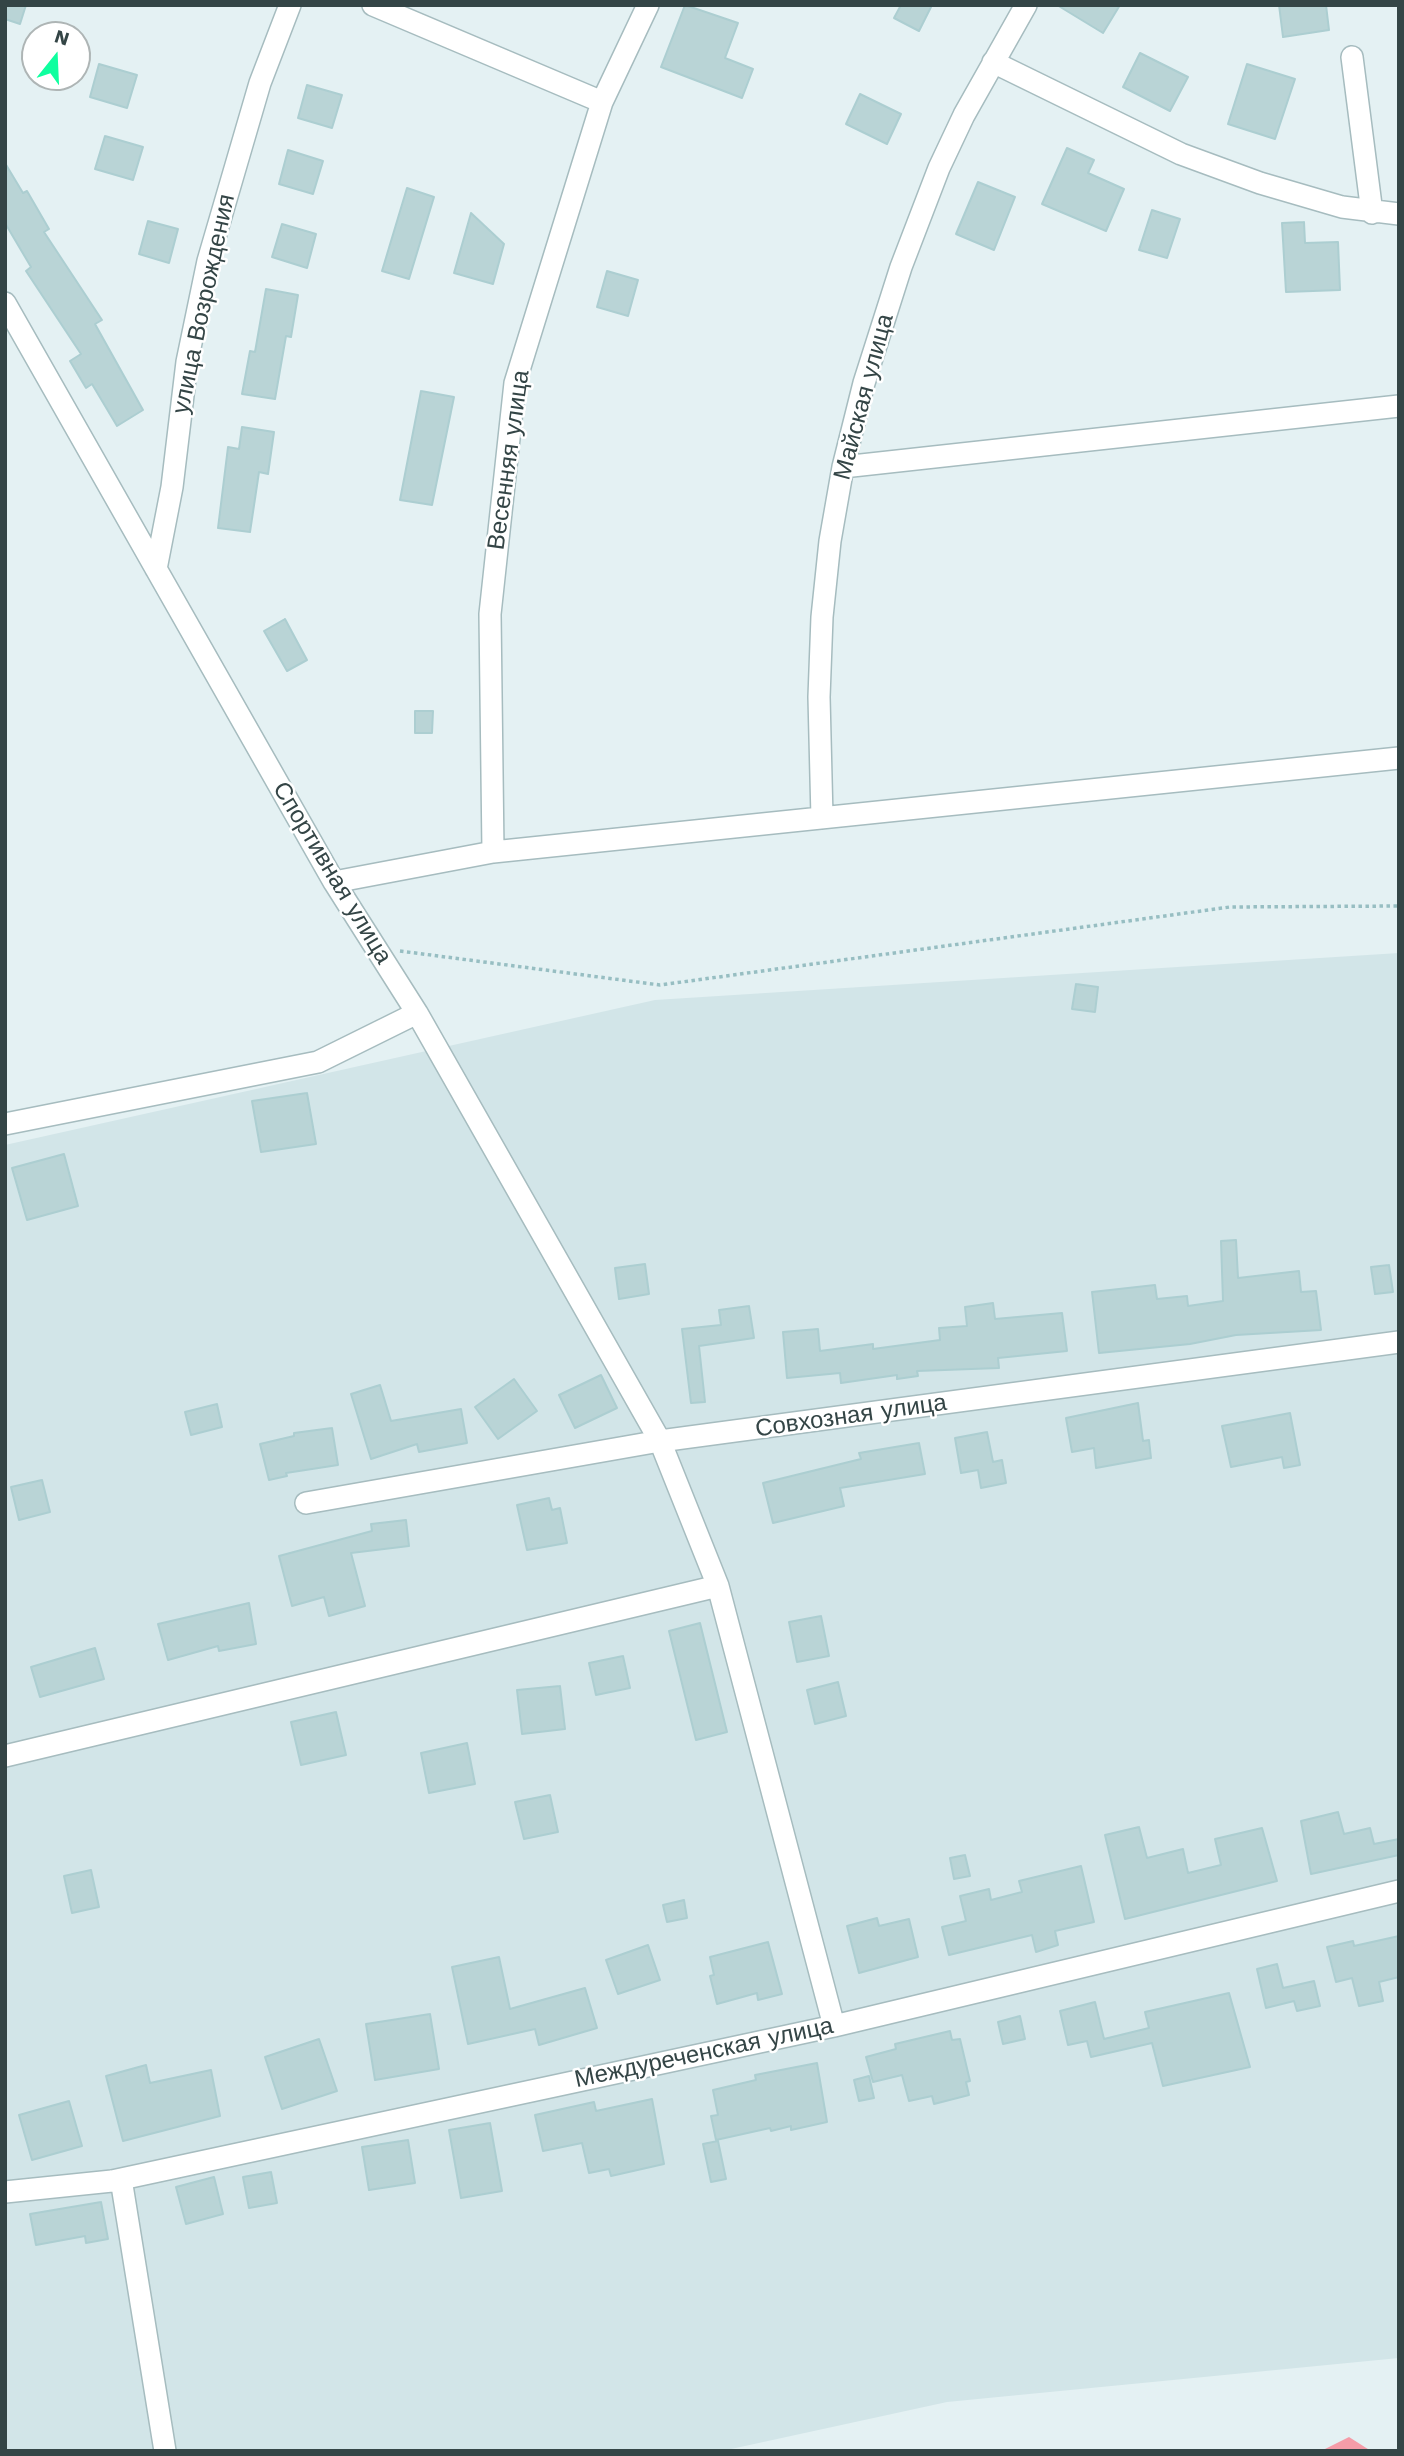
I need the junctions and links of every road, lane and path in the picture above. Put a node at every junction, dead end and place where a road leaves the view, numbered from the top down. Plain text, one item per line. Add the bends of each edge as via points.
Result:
1 (290, 5) edge
2 (373, 5) edge
3 (648, 5) edge
4 (1026, 5) edge
5 (1352, 57) dead end
6 (993, 62) junction
7 (602, 102) junction
8 (1372, 213) junction
9 (1399, 214) edge
10 (5, 303) edge
11 (1399, 405) edge
12 (843, 467) junction
13 (156, 569) junction
14 (1399, 758) edge
15 (821, 818) junction
16 (493, 852) junction
17 (334, 882) junction
18 (1399, 906) edge
19 (374, 947) junction
20 (417, 1013) junction
21 (5, 1124) edge
22 (1399, 1342) edge
23 (660, 1441) junction
24 (306, 1503) dead end
25 (718, 1586) junction
26 (5, 1756) edge
27 (1399, 1891) edge
28 (834, 2025) junction
29 (121, 2179) junction
30 (5, 2192) edge
31 (165, 2451) edge

1 - 13 street, улица Возрождения via 260,83 208,261 187,362 172,487
2 - 7 street
3 - 7 street, Весенняя улица
4 - 6 street, Майская улица
5 - 8 street
6 - 8 street via 1181,154 1260,183
6 - 12 street, Майская улица via 939,168 901,267
7 - 16 street, Весенняя улица via 515,383 490,614
8 - 9 street
10 - 13 street, Спортивная улица
11 - 12 street
12 - 15 street, Майская улица via 822,617
13 - 17 street, Спортивная улица
14 - 15 street
15 - 16 street
16 - 17 street
17 - 19 street, Спортивная улица
18 - 19 path via 1230,907 660,985
19 - 20 street, Спортивная улица
20 - 21 street via 318,1062
20 - 23 street, Спортивная улица
22 - 23 street, Совхозная улица
23 - 24 street, Совхозная улица
23 - 25 street, Спортивная улица
25 - 26 street
25 - 28 street, Спортивная улица
27 - 28 street, Междуреченская улица
28 - 29 street, Междуреченская улица
29 - 30 street, Междуреченская улица
29 - 31 street

